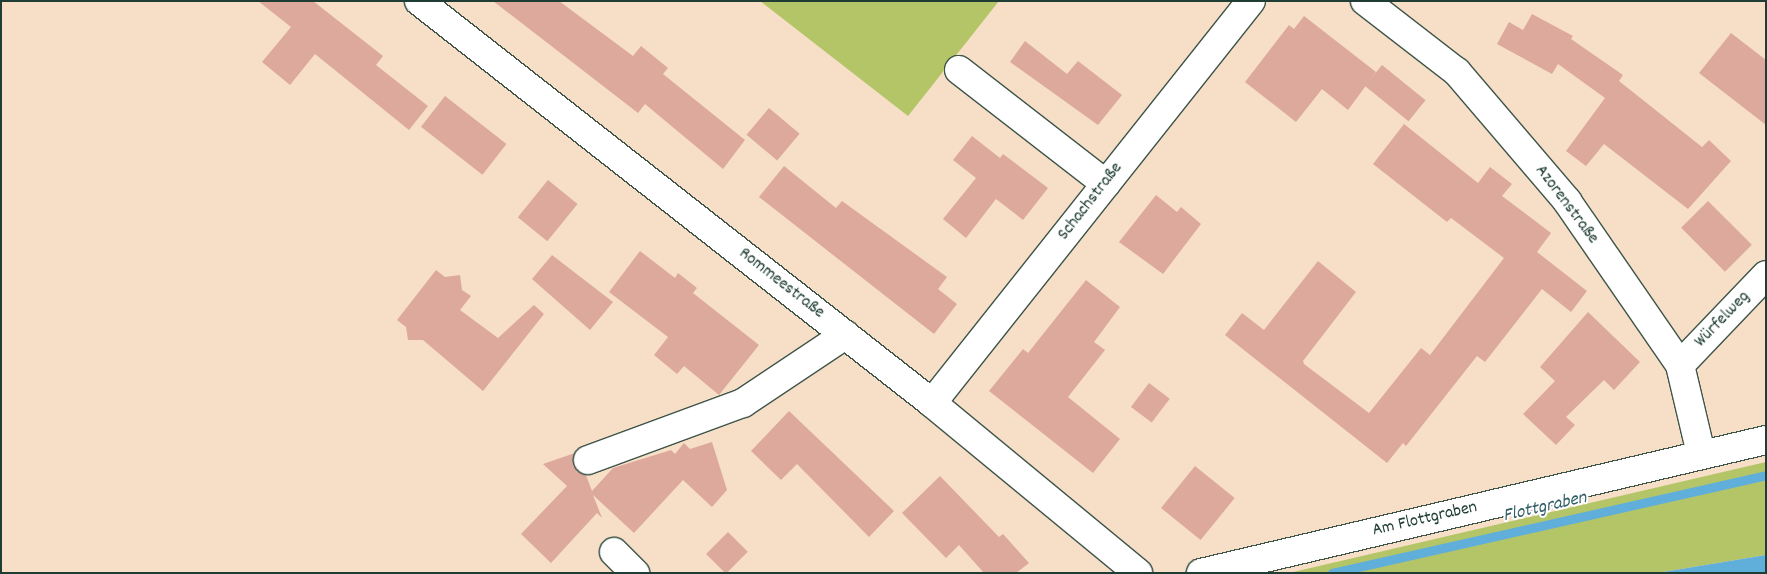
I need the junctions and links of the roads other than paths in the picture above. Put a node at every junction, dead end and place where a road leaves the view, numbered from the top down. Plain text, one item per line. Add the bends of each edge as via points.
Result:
1 (1251, 1) edge
2 (1365, 1) edge
3 (433, 5) edge
4 (959, 70) dead end
5 (1106, 184) junction
6 (1766, 275) edge
7 (845, 335) junction
8 (1680, 364) junction
9 (932, 403) junction
10 (1766, 440) edge
11 (1701, 454) junction
12 (588, 460) dead end
13 (614, 552) dead end
14 (635, 573) edge
15 (1138, 573) edge
16 (1201, 573) edge

1 - 5 street, Schachstraße
2 - 8 street, Azorenstraße via 1457,72 1567,201
3 - 7 street, Rommeestraße
4 - 5 street
5 - 9 street, Schachstraße
6 - 8 street, Würfelweg
7 - 9 street, Rommeestraße
7 - 12 street via 743,403
8 - 11 street, Azorenstraße
9 - 15 street, Rommeestraße
10 - 11 street, Am Flottgraben
11 - 16 street, Am Flottgraben
13 - 14 street

